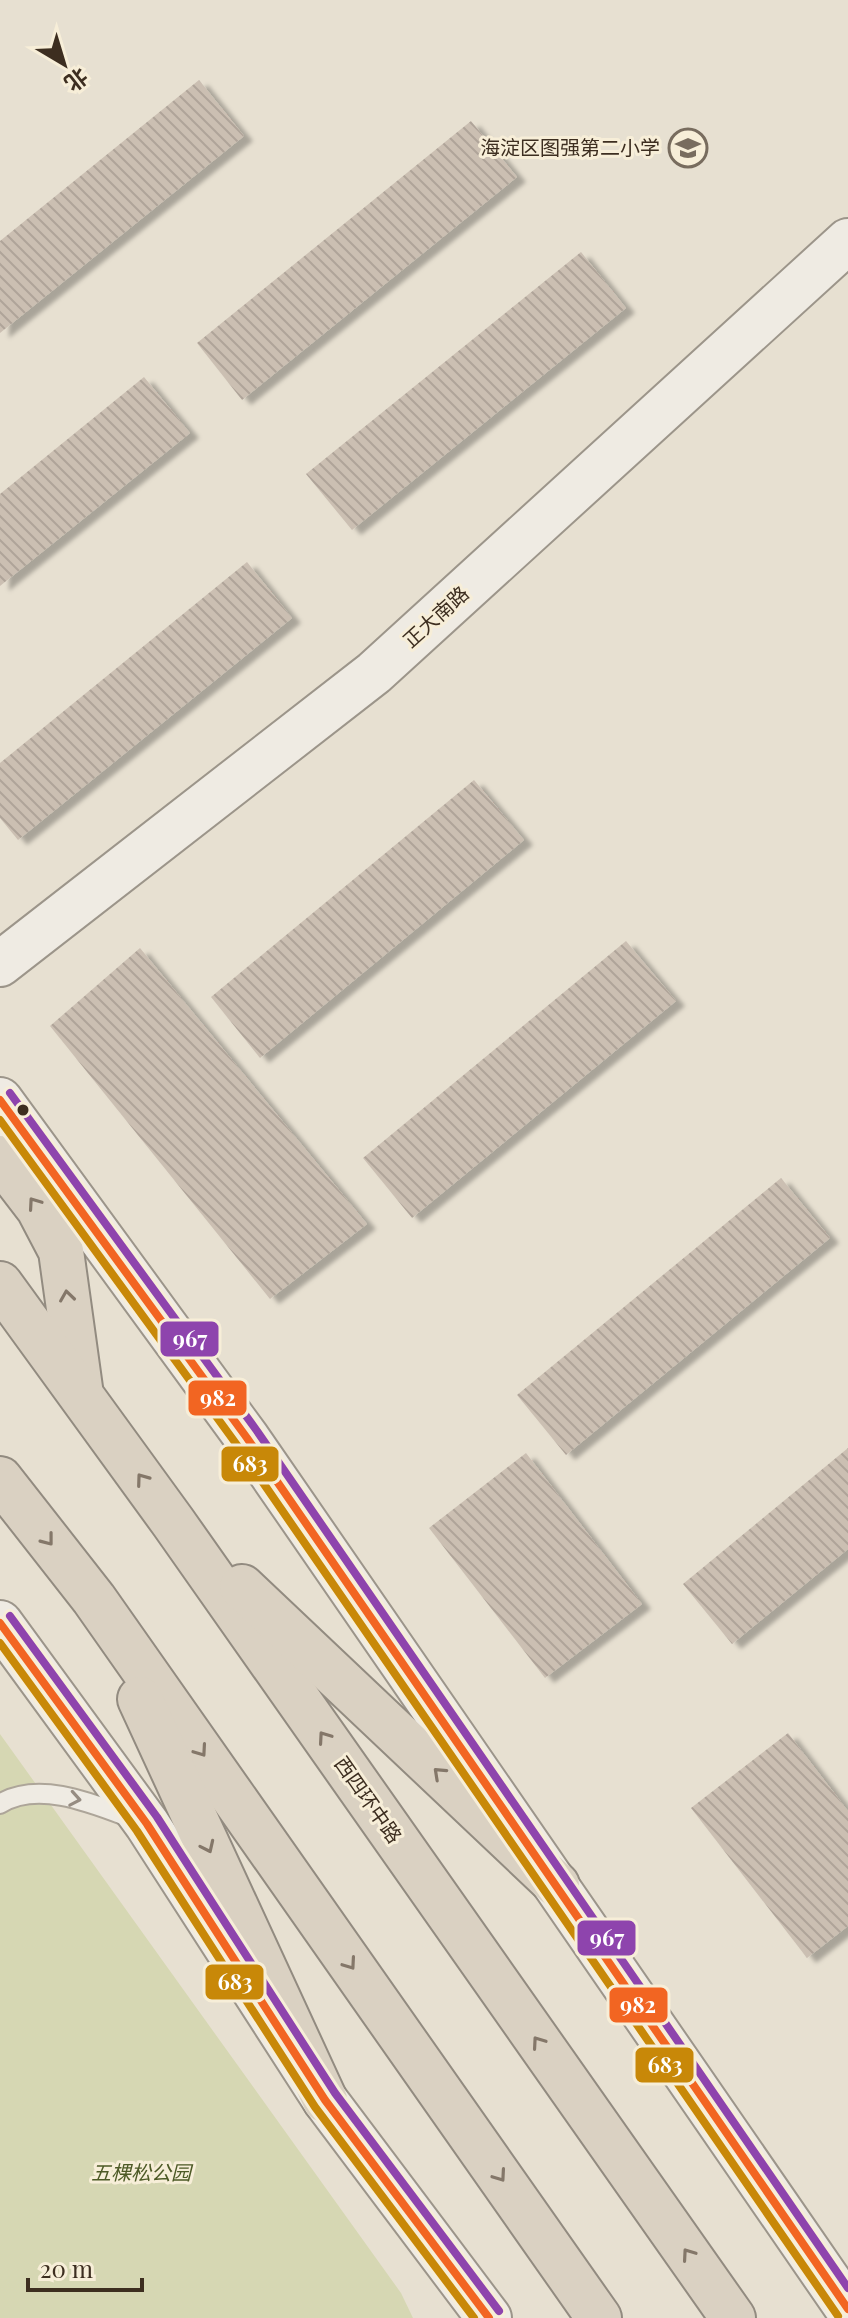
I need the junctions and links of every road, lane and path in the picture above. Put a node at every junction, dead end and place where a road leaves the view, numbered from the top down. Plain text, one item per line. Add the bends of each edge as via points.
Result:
1 (848, 241) edge
2 (0, 964) edge
3 (0, 1100) edge
4 (0, 1158) edge
5 (0, 1284) edge
6 (81, 1395) junction
7 (0, 1479) edge
8 (173, 1522) junction
9 (94, 1599) junction
10 (0, 1623) edge
11 (0, 1804) edge
12 (147, 1824) junction
13 (557, 1885) junction
14 (325, 2100) junction
15 (848, 2309) edge
16 (489, 2318) edge
17 (599, 2318) edge
18 (733, 2318) edge

1 - 2 street, 正大南路 via 374,673
3 - 13 street via 238,1425
6 -> 4 highway via 61,1251 39,1209
5 - 6 highway, 西四环中路
8 -> 6 highway, 西四环中路
7 -> 9 highway
13 -> 8 highway
18 -> 8 highway, 西四环中路
9 -> 14 highway
9 -> 17 highway
10 - 12 street
11 -> 12 lane via 34,1795 79,1797
12 - 14 street
13 - 15 street
14 - 16 street

